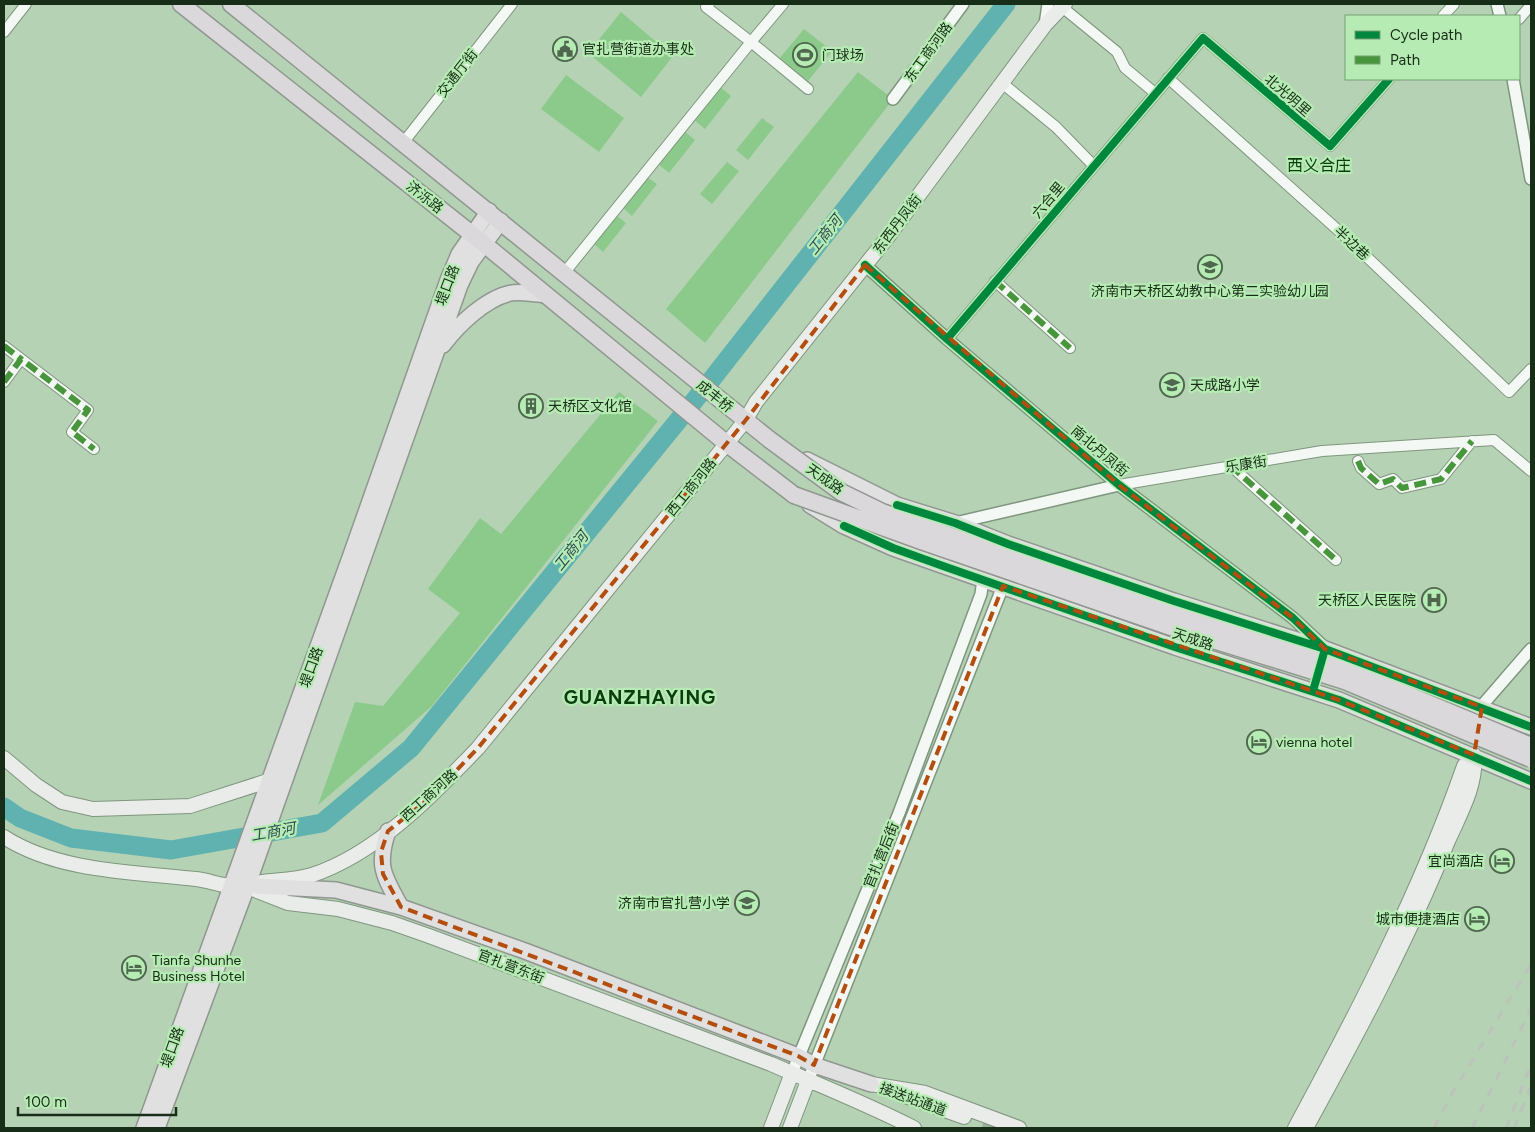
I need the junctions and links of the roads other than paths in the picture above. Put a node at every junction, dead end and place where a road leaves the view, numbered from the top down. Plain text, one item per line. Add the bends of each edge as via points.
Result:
1 (26, 4) edge
2 (181, 4) edge
3 (231, 4) edge
4 (512, 4) edge
5 (708, 4) edge
6 (783, 4) edge
7 (963, 4) edge
8 (1454, 4) edge
9 (1058, 5) edge
10 (1531, 5) edge
11 (1444, 15) edge
12 (1520, 18) edge
13 (4, 32) edge
14 (750, 42) junction
15 (1168, 78) junction
16 (1387, 80) edge
17 (1513, 80) edge
18 (1002, 84) junction
19 (808, 89) dead end
20 (1155, 93) junction
21 (893, 99) dead end
22 (403, 143) junction
23 (1530, 155) edge
24 (1093, 165) junction
25 (1531, 179) edge
26 (495, 216) junction
27 (478, 239) junction
28 (864, 265) junction
29 (565, 272) junction
30 (995, 282) junction
31 (546, 295) junction
32 (947, 339) junction
33 (4, 346) edge
34 (1070, 348) dead end
35 (435, 356) junction
36 (21, 359) junction
37 (1531, 369) edge
38 (685, 372) joint
39 (4, 382) edge
40 (667, 394) joint
41 (745, 421) junction
42 (770, 440) junction
43 (1472, 442) junction
44 (726, 443) junction
45 (94, 449) dead end
46 (1358, 461) dead end
47 (1231, 466) junction
48 (1531, 471) edge
49 (1119, 485) junction
50 (794, 495) junction
51 (955, 523) junction
52 (1336, 560) dead end
53 (983, 579) junction
54 (1002, 586) junction
55 (1325, 649) junction
56 (1531, 649) edge
57 (1482, 707) junction
58 (1531, 727) edge
59 (1531, 746) edge
60 (1474, 755) junction
61 (4, 758) edge
62 (1531, 759) edge
63 (285, 776) junction
64 (269, 781) junction
65 (1531, 781) edge
66 (388, 831) junction
67 (4, 837) edge
68 (224, 886) junction
69 (253, 887) junction
70 (402, 907) junction
71 (798, 1056) junction
72 (814, 1065) junction
73 (792, 1073) junction
74 (808, 1081) junction
75 (870, 1084) junction
76 (983, 1124) dead end
77 (144, 1128) edge
78 (157, 1128) edge
79 (771, 1128) edge
80 (790, 1128) edge
81 (914, 1128) edge
82 (1019, 1128) edge
83 (1295, 1128) edge
84 (1306, 1128) edge

1 - 13 street
2 - 27 highway, 济泺路
3 - 22 highway, 济泺路
4 - 22 street, 交通厅街
5 - 14 street via 706,6
6 - 14 street
7 - 21 street, 东工商河路
8 - 11 street
9 - 18 main road, 东西丹凤街
9 - 20 street via 1117,52 1125,68
10 - 12 street
14 - 19 street
14 - 29 street
15 - 16 street, 北光明里 via 1203,38 1330,146
15 - 20 street, 六合里
15 - 37 street, 半边巷 via 1349,240 1509,392
17 - 23 street
18 - 24 street via 1056,127
18 - 28 main road, 东西丹凤街
20 - 24 street, 六合里
22 - 26 highway, 济泺路
23 - 25 street
24 - 30 street, 六合里
26 - 27 main road, 堤口路
26 - 29 highway, 济泺路
27 - 31 highway, 济泺路
27 - 35 main road, 堤口路
27 - 64 main road, 堤口路 via 459,254 448,280
28 - 32 street, 南北丹凤街
28 - 41 main road, 东西丹凤街 via 756,402
29 - 38 highway, 济泺路
30 - 32 street, 六合里
30 - 34 street
31 - 35 main road via 511,293 484,305 455,329
31 - 40 highway, 济泺路
32 - 49 street, 南北丹凤街
33 - 36 street
35 - 63 main road, 堤口路
36 - 39 street
36 - 45 street via 88,410 72,432
38 - 41 highway, 成丰桥
40 - 44 highway, 成丰桥
41 - 42 highway, 天成路
41 - 44 main road, 东西丹凤街
42 - 51 main road, 天成路 via 897,505
42 - 59 highway, 天成路, bridge via 841,492 882,512 1182,617 1329,662
43 - 46 street via 1440,479 1402,488 1393,479 1379,484 1361,468
43 - 47 street, 乐康街 via 1322,451
43 - 48 street, 乐康街 via 1494,440
44 - 50 highway, 天成路
44 - 66 main road, 西工商河路 via 478,748 432,796
47 - 49 street, 乐康街
47 - 52 street
49 - 51 street, 乐康街
49 - 55 street, 南北丹凤街 via 1286,612
50 - 53 main road, 天成路 via 852,530
50 - 62 highway, 天成路, bridge via 1165,625 1345,681
51 - 55 main road, 天成路 via 1174,601
53 - 54 main road, 天成路
53 - 71 street, 官扎营后街 via 981,594 898,813
54 - 60 main road, 天成路 via 1339,700
54 - 72 street, 官扎营后街
55 - 57 main road, 天成路
56 - 57 street
57 - 58 main road, 天成路
57 - 60 street
60 - 65 main road, 天成路
60 - 83 main road via 1464,766 1419,878 1347,1030
60 - 84 main road via 1476,770 1470,790 1433,879 1360,1028
61 - 64 main road via 62,802 93,809 190,806
63 - 64 main road
63 - 69 main road, 堤口路 via 254,866
64 - 68 main road, 堤口路 via 237,867
66 - 69 main road, 西工商河路 via 349,858 311,875
66 - 70 main road via 381,852 383,874
67 - 68 main road, 西工商河路 via 28,850 107,872 199,879
68 - 69 main road, 西工商河路
68 - 77 main road, 堤口路
69 - 70 main road, 官扎营东街 via 336,890
69 - 73 main road, 官扎营东街 via 288,903 338,909 392,923
69 - 78 main road, 堤口路
70 - 71 main road, 官扎营东街
71 - 72 main road, 官扎营东街
71 - 73 street, 官扎营后街
72 - 74 street, 官扎营后街
72 - 75 main road, 官扎营东街
73 - 74 main road, 官扎营东街
73 - 79 main road, 官扎营后街
74 - 80 main road, 官扎营后街
74 - 81 main road, 官扎营东街 via 863,1102
75 - 76 main road, 接送站通道
75 - 82 main road, 官扎营东街 via 925,1092

